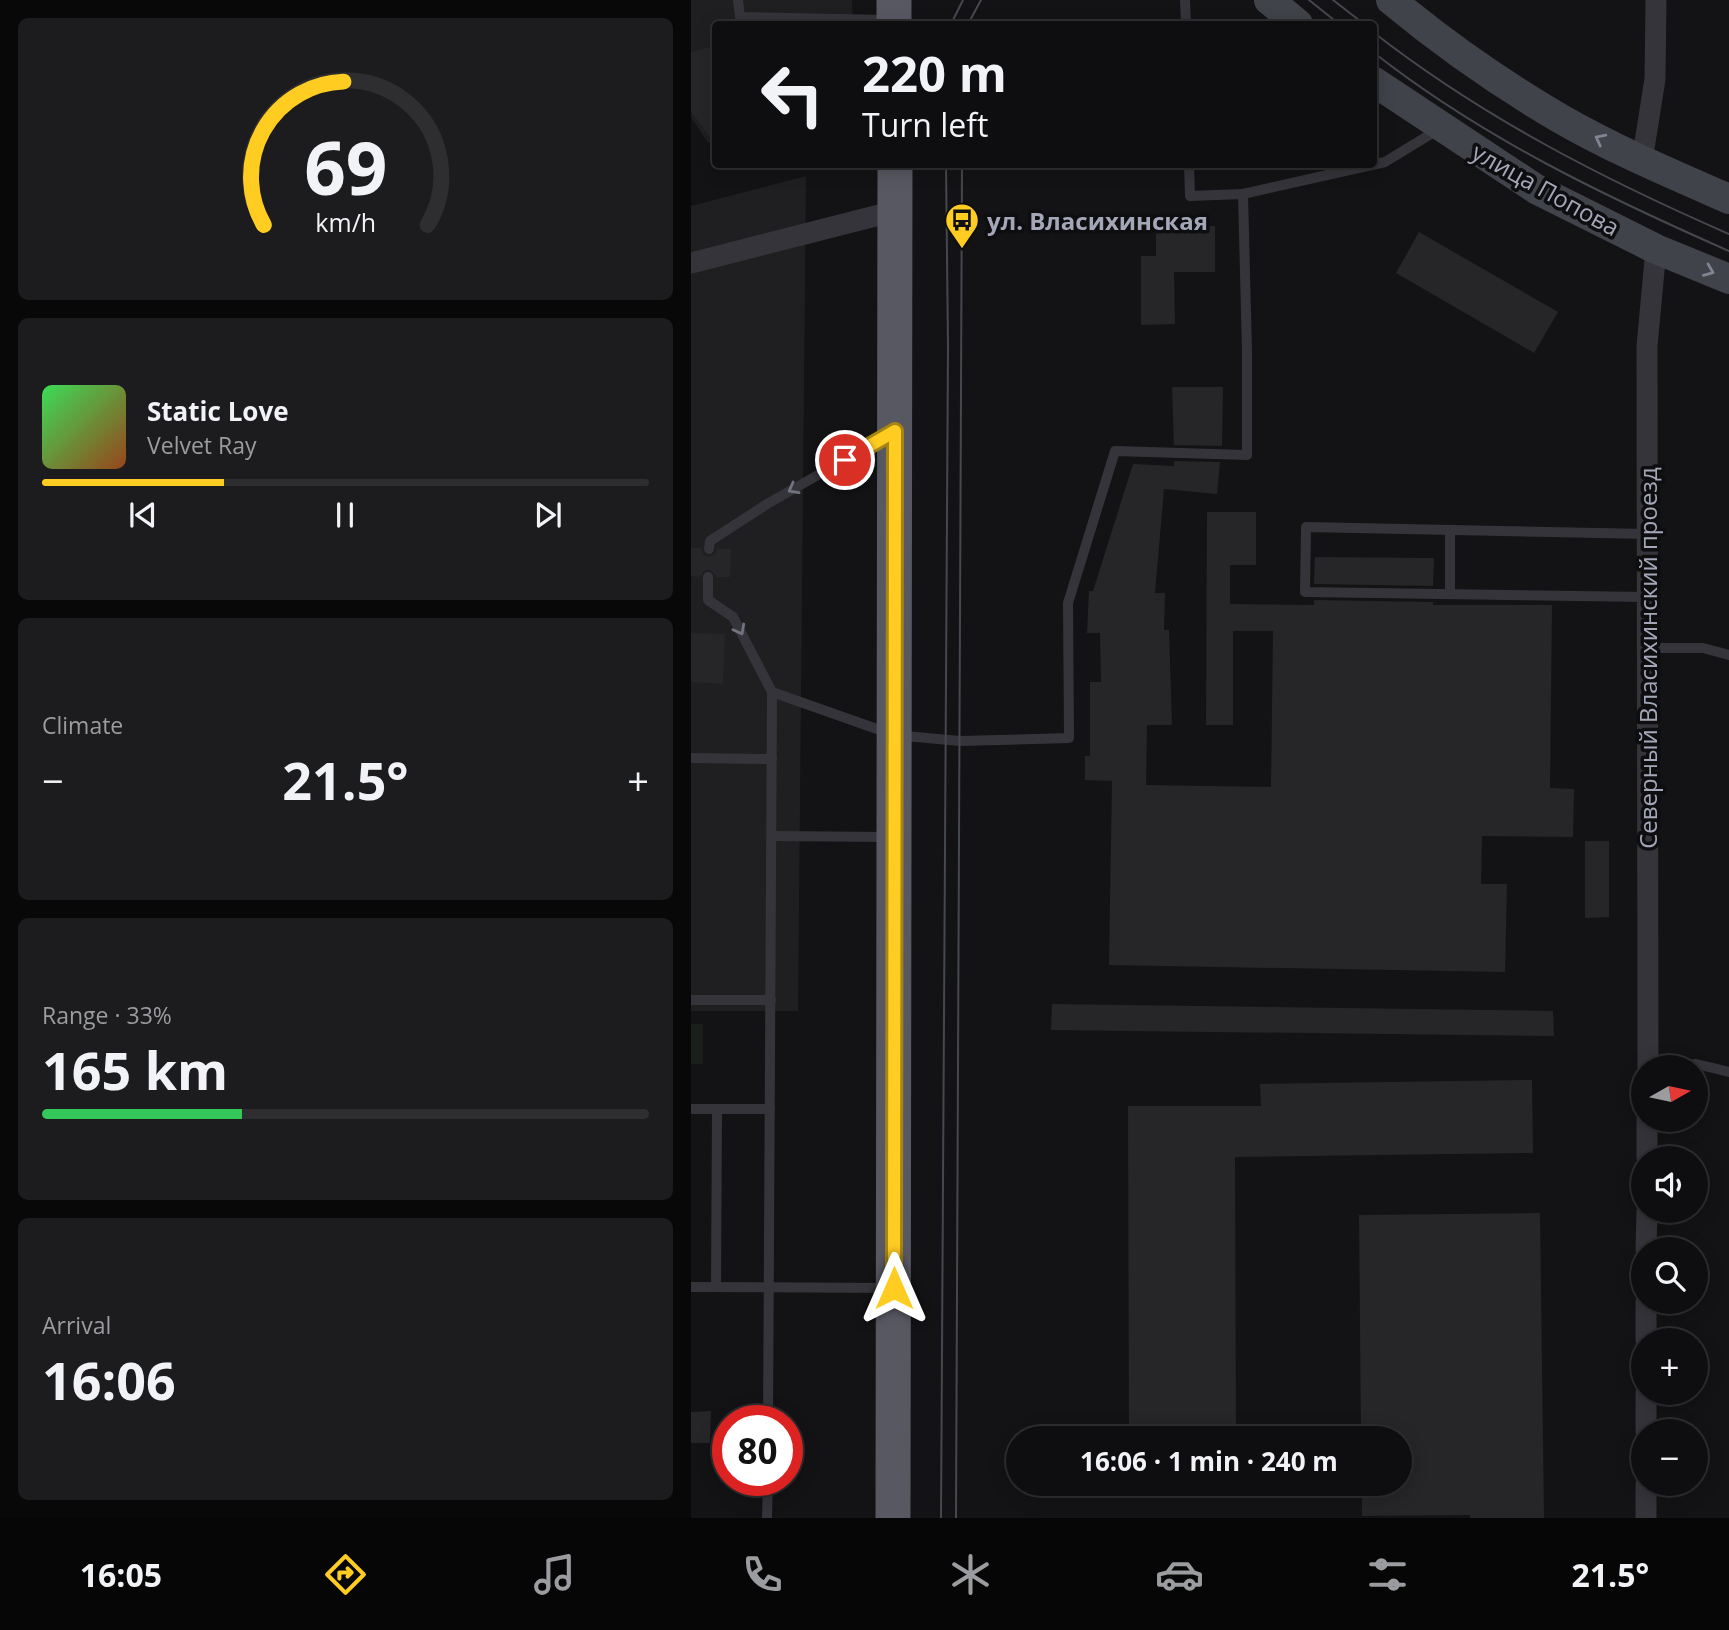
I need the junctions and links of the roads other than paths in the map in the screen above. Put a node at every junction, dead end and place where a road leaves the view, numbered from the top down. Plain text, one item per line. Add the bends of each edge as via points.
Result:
1 (738, 0) edge
2 (1185, 0) edge
3 (1269, 0) edge
4 (1391, 0) edge
5 (1656, 0) edge
6 (896, 11) edge
7 (1186, 21) edge
8 (1294, 21) edge
9 (1377, 84) edge
10 (1441, 128) junction
11 (1642, 161) junction
12 (1377, 164) edge
13 (895, 168) edge
14 (1189, 168) edge
15 (1358, 168) edge
16 (1722, 193) edge
17 (1243, 194) junction
18 (895, 211) junction
19 (1656, 249) junction
20 (691, 263) edge
21 (1729, 279) edge
22 (895, 431) junction
23 (1450, 530) junction
24 (1647, 534) junction
25 (709, 548) dead end
26 (708, 577) dead end
27 (1450, 594) junction
28 (1647, 597) junction
29 (1647, 648) junction
30 (1729, 655) edge
31 (773, 692) junction
32 (894, 735) junction
33 (691, 758) edge
34 (772, 759) junction
35 (772, 836) junction
36 (893, 837) junction
37 (691, 1000) edge
38 (770, 1000) junction
39 (1648, 1055) edge
40 (1708, 1067) edge
41 (1729, 1072) edge
42 (691, 1109) edge
43 (717, 1109) junction
44 (770, 1109) junction
45 (691, 1287) edge
46 (716, 1287) junction
47 (769, 1287) junction
48 (894, 1288) junction
49 (768, 1405) edge
50 (768, 1496) edge
51 (1646, 1496) edge
52 (767, 1518) edge
53 (893, 1518) edge
54 (1646, 1518) edge

1 - 6 lane via 740,18
2 - 7 lane
3 - 8 main road
11 -> 4 main road via 1493,77
5 - 11 street via 1655,79
9 - 10 main road, улица Попова
10 - 12 lane
10 - 19 main road, улица Попова via 1536,189
11 - 16 main road
13 - 18 highway
14 - 17 lane via 1190,196
15 - 17 lane
17 - 32 lane via 1247,455 1115,451 1068,603 1069,738 960,741
18 - 20 street
18 - 22 highway
19 -> 21 main road, улица Попова
19 - 24 street, Северный Власихинский проезд via 1647,346
22 -> 25 lane via 767,504 710,541
22 - 32 highway
23 - 24 lane
23 - 27 lane
23 - 27 lane via 1306,527 1305,592
24 - 28 street, Северный Власихинский проезд
26 -> 31 lane via 708,600 733,617
27 - 28 lane
28 - 29 street, Северный Власихинский проезд
29 - 30 lane via 1703,648
29 - 39 street, Северный Власихинский проезд
31 - 32 lane
31 - 34 lane
32 - 36 highway
33 - 34 lane
34 - 35 lane
35 - 36 lane
35 - 38 lane
36 - 48 highway
37 - 38 lane
38 - 44 lane
40 - 41 lane
42 - 43 lane
43 - 44 lane
43 - 46 lane
44 - 47 lane
45 - 46 lane
46 - 47 lane
47 - 48 lane
47 - 49 lane
48 - 53 highway
50 - 52 lane
51 - 54 street

